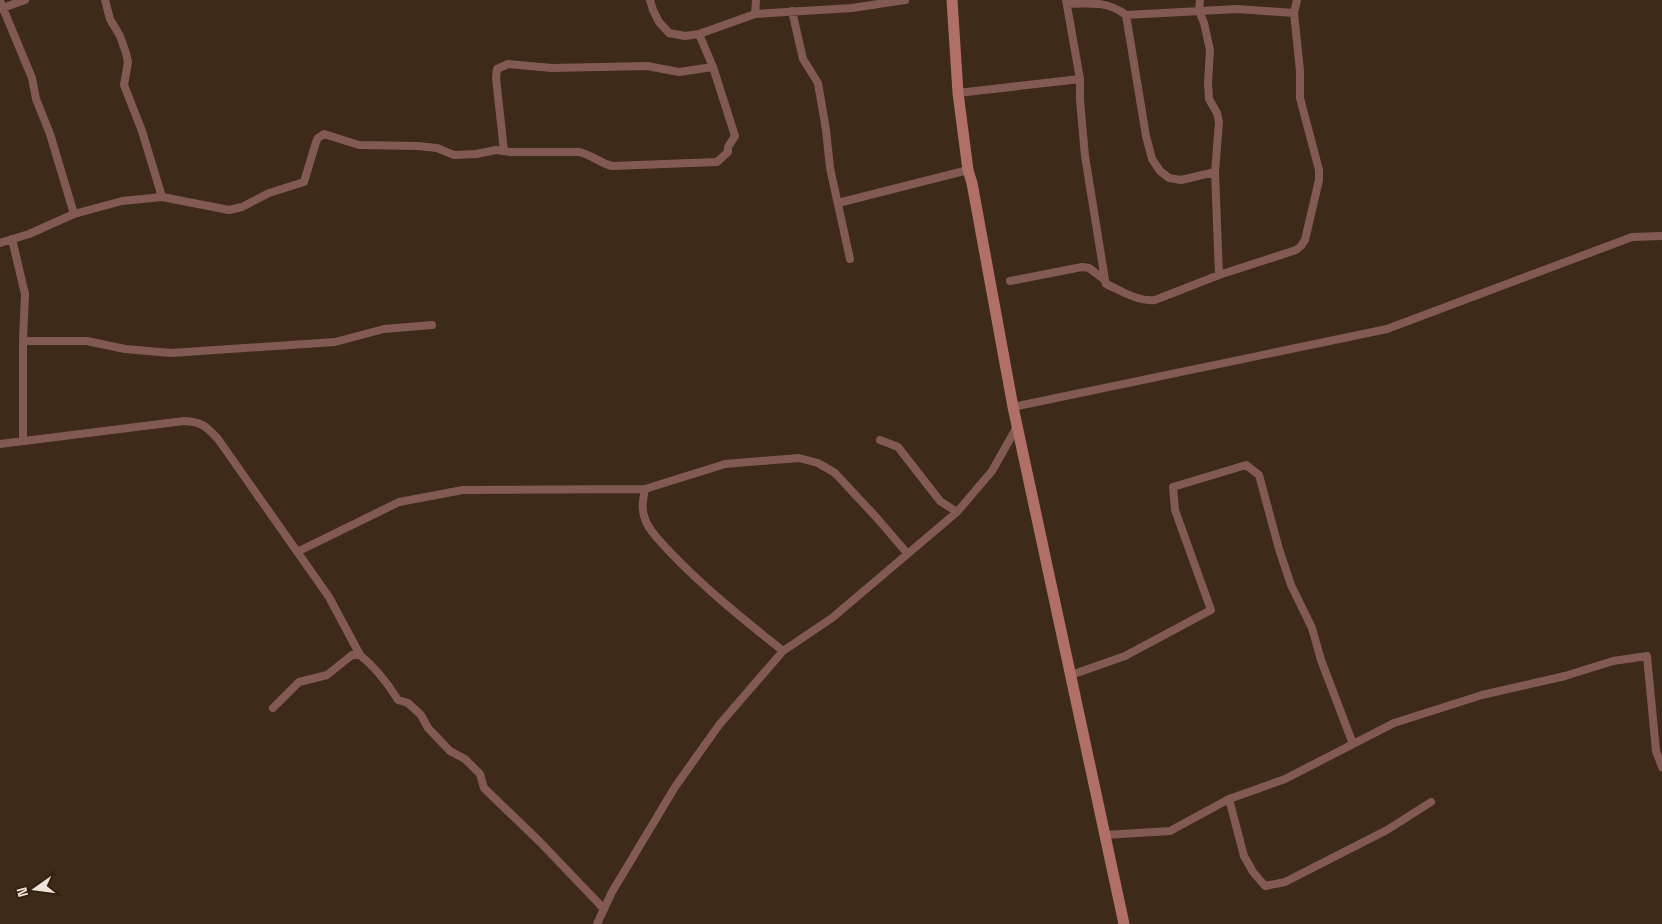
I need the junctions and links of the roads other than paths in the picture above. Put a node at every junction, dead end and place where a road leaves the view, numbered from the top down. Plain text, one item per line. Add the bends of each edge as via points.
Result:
1 (25, 0) edge
2 (105, 0) edge
3 (650, 0) edge
4 (756, 0) edge
5 (904, 0) edge
6 (952, 0) edge
7 (1200, 0) edge
8 (1297, 0) edge
9 (1067, 2) edge
10 (852, 4) edge
11 (1, 6) edge
12 (792, 11) junction
13 (1199, 11) junction
14 (1294, 13) junction
15 (755, 14) junction
16 (1126, 14) junction
17 (699, 34) junction
18 (713, 67) junction
19 (1080, 79) junction
20 (958, 94) junction
21 (504, 151) junction
22 (968, 170) junction
23 (1214, 172) junction
24 (162, 197) junction
25 (838, 203) junction
26 (74, 214) junction
27 (1662, 236) edge
28 (12, 239) junction
29 (0, 243) edge
30 (850, 259) dead end
31 (1219, 275) junction
32 (1010, 280) dead end
33 (1106, 280) junction
34 (432, 325) dead end
35 (23, 341) junction
36 (1013, 407) junction
37 (1018, 426) junction
38 (880, 440) dead end
39 (23, 441) junction
40 (0, 444) edge
41 (645, 489) junction
42 (957, 512) junction
43 (297, 552) junction
44 (907, 553) junction
45 (783, 651) junction
46 (360, 655) junction
47 (1071, 675) junction
48 (273, 708) dead end
49 (1352, 744) junction
50 (1662, 767) edge
51 (1229, 799) junction
52 (1431, 802) dead end
53 (1105, 835) junction
54 (604, 909) junction
55 (597, 924) edge
56 (1124, 924) edge

1 - 11 street
2 - 24 street via 126,53 128,62 124,84
3 - 17 street via 660,22 670,33
4 - 15 street
5 - 10 street
6 - 20 main road
7 - 13 street
8 - 14 street
9 - 16 street via 1107,4
9 - 19 street
10 - 12 street
11 - 26 street via 32,78
12 - 15 street
12 - 25 street via 803,59 818,83
13 - 14 street via 1236,9
13 - 16 street
13 - 23 street via 1210,50 1209,99 1219,122
14 - 31 street via 1300,98 1320,170 1305,240 1296,250
15 - 17 street
16 - 23 street via 1152,159 1169,178 1181,180
17 - 18 street
18 - 21 street via 679,72 647,66 501,66 497,69 496,78
18 - 21 street via 735,136 728,152 717,162 612,166 579,152
19 - 20 street
19 - 33 street via 1085,156
20 - 22 main road
21 - 24 street via 454,155 437,148 359,145 324,134 316,142 304,182 268,193 242,207 229,210
22 - 25 street
22 - 36 main road
23 - 31 street
24 - 26 street via 122,201
25 - 30 street
26 - 28 street
27 - 36 street via 1632,237 1386,329
28 - 29 street
28 - 35 street via 25,294
31 - 33 street via 1146,301 1106,284
32 - 33 street via 1082,267
34 - 35 street via 384,329 335,342 171,353 87,341
35 - 39 street
36 - 37 main road
37 - 42 street via 992,471
37 - 47 main road
38 - 42 street via 898,447 940,501
39 - 40 street
39 - 43 street via 184,420 204,425 218,439
41 - 43 street via 463,490 399,502
41 - 44 street via 725,464 799,458 818,463 835,473
41 - 45 street via 642,505 645,520 655,536 680,563
42 - 44 street
43 - 46 street via 329,597
44 - 45 street via 832,618
45 - 54 street via 719,725 675,787
46 - 48 street via 352,655 327,675 299,682
46 - 54 street via 387,682 398,700 408,703 450,751 480,774 484,788
47 - 49 street via 1125,656 1211,610 1175,510 1173,487 1246,465 1259,475 1291,585 1312,628
47 - 53 main road
49 - 50 street via 1394,723 1482,695 1613,661 1647,656 1656,751
49 - 51 street via 1285,779
51 - 52 street via 1244,856 1265,886 1285,882 1388,830
51 - 53 street via 1170,831
53 - 56 main road
54 - 55 street

